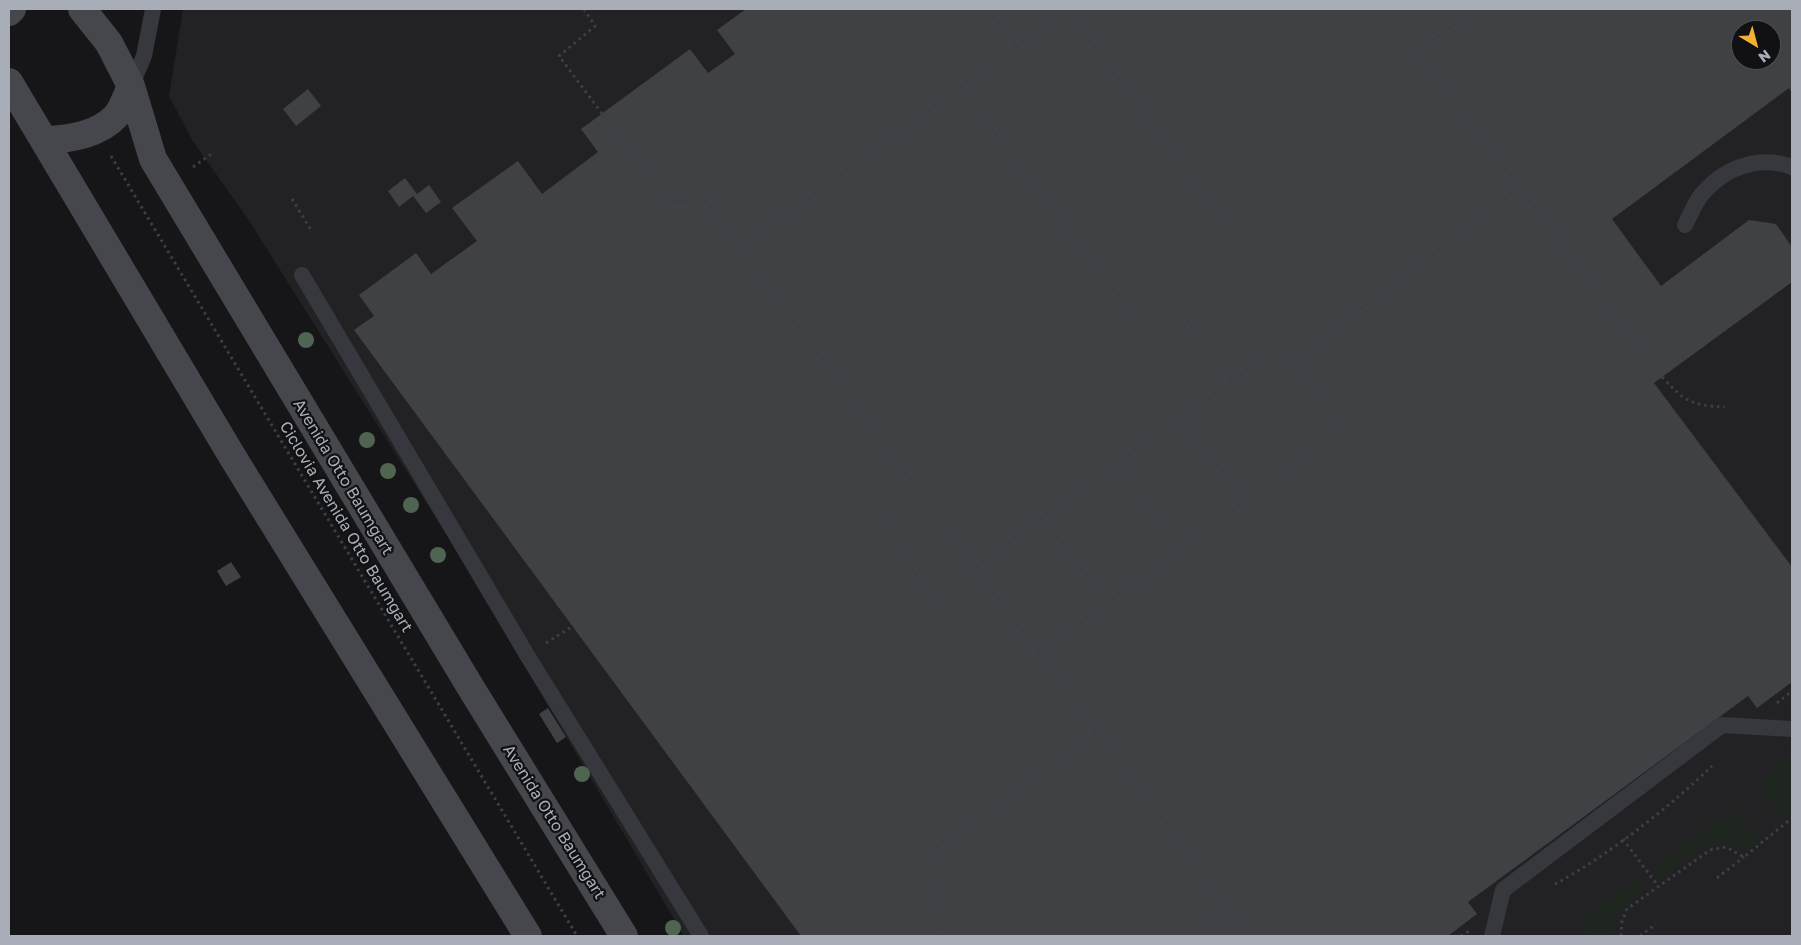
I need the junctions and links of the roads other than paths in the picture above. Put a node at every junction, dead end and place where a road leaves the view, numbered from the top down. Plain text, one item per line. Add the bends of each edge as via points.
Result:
1 (12, 9) edge
2 (82, 9) edge
3 (154, 9) edge
4 (9, 12) edge
5 (9, 82) edge
6 (131, 86) junction
7 (45, 140) junction
8 (1792, 167) edge
9 (1685, 225) dead end
10 (302, 275) dead end
11 (1792, 730) edge
12 (528, 936) edge
13 (624, 936) edge
14 (701, 936) edge
15 (1492, 936) edge

1 - 4 main road
2 - 6 main road, Avenida Otto Baumgart via 109,43
3 - 6 lane via 144,56
5 - 7 main road
6 - 7 main road via 117,114 96,130 71,139
6 - 13 main road, Avenida Otto Baumgart via 153,159
7 - 12 main road via 232,456
8 - 9 lane via 1778,162 1750,163 1723,174 1702,195
10 - 14 lane via 526,655
11 - 15 lane via 1722,724 1503,890

